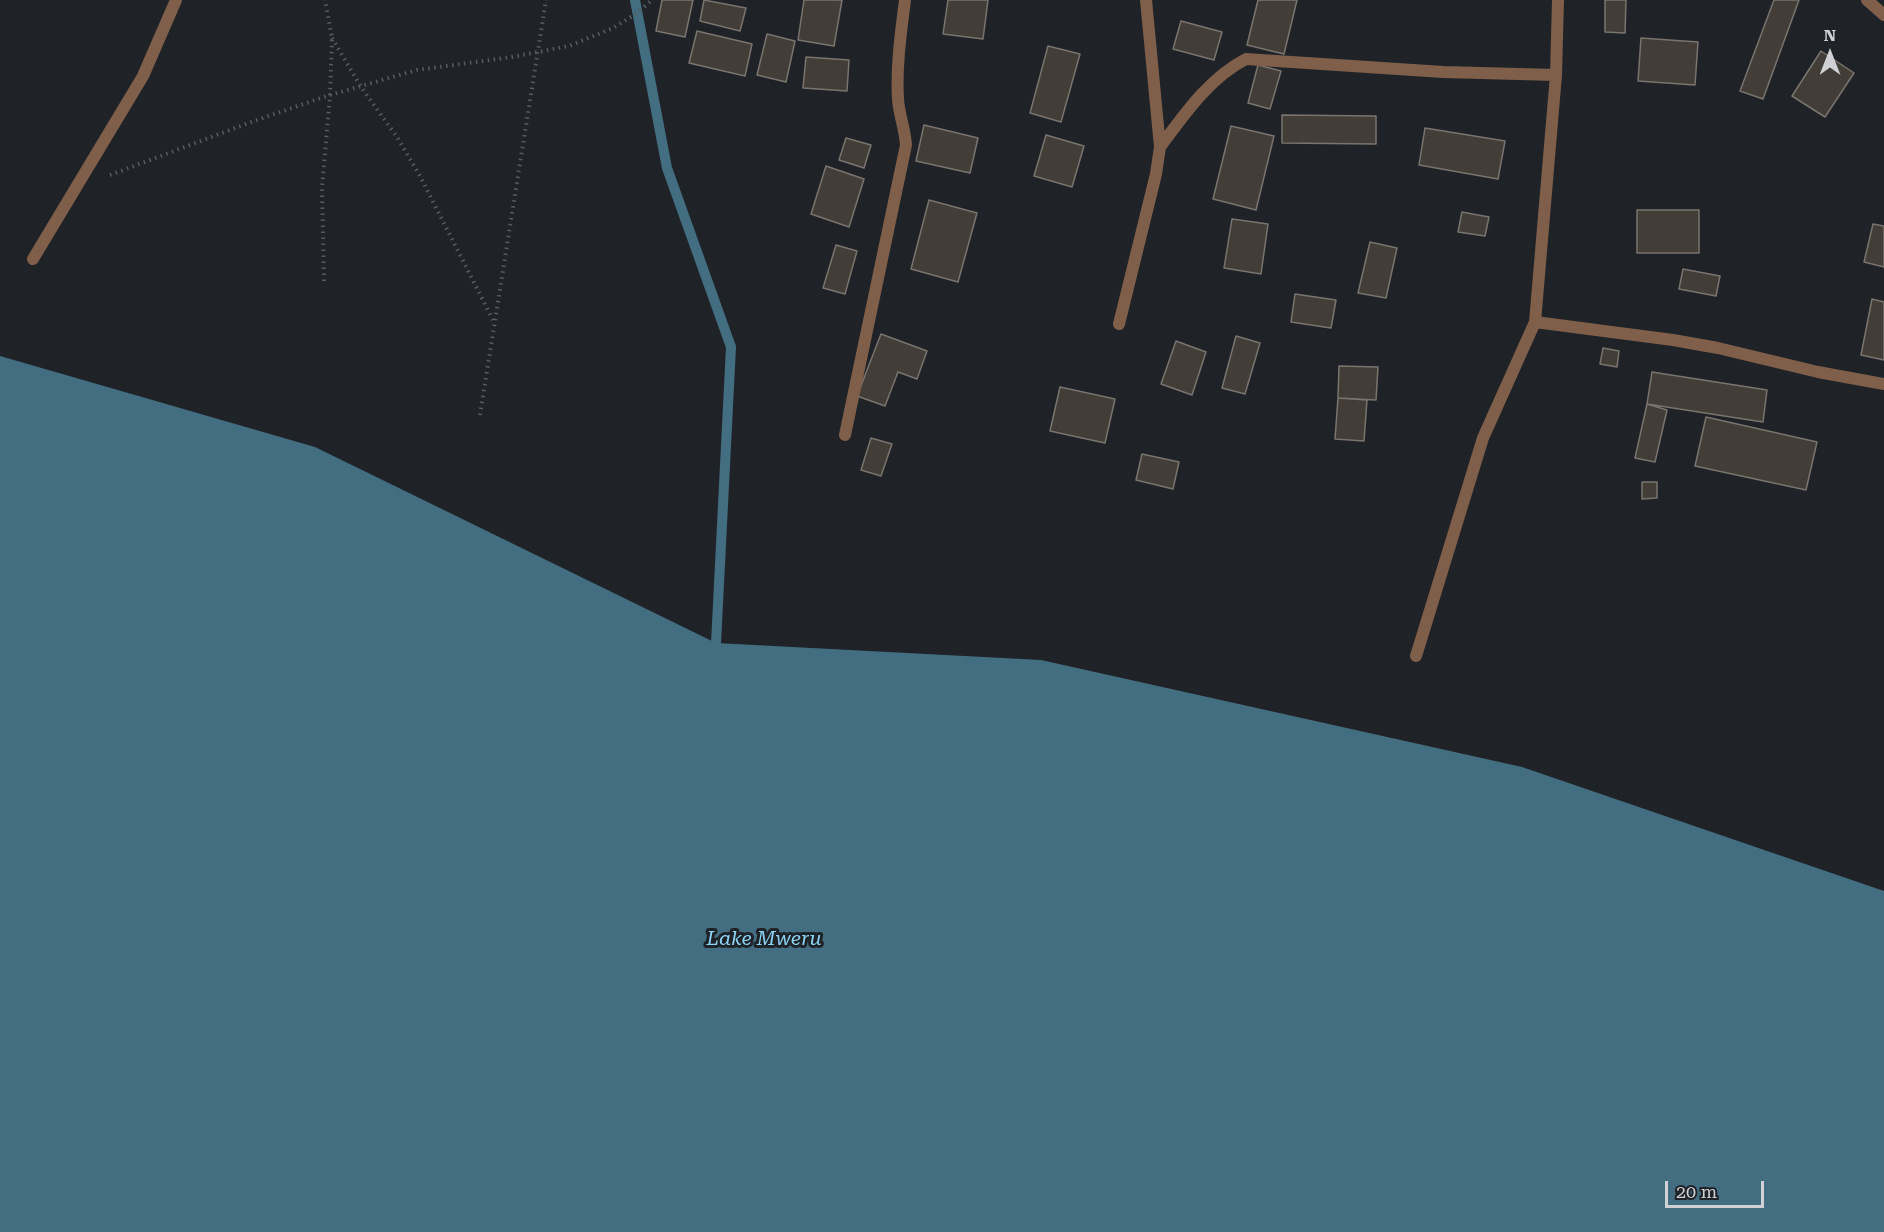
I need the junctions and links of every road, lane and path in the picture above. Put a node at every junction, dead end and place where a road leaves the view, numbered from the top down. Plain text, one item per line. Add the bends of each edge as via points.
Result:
1 (176, 0) edge
2 (325, 0) edge
3 (546, 0) edge
4 (652, 0) edge
5 (905, 0) edge
6 (1146, 0) edge
7 (1558, 0) edge
8 (1867, 0) edge
9 (1884, 15) edge
10 (332, 38) junction
11 (539, 52) junction
12 (1556, 75) junction
13 (361, 87) junction
14 (330, 95) junction
15 (1160, 147) junction
16 (76, 188) junction
17 (33, 259) dead end
18 (324, 281) dead end
19 (494, 321) junction
20 (1535, 322) junction
21 (1119, 324) dead end
22 (1884, 384) edge
23 (480, 415) dead end
24 (845, 435) dead end
25 (1416, 656) dead end

1 - 16 street via 143,76
2 - 10 path
3 - 11 path
4 - 11 path via 613,28 569,46
5 - 24 street via 898,80 906,145
6 - 15 street
7 - 12 street
8 - 9 street
10 - 13 path
10 - 14 path
11 - 13 path via 417,70
11 - 19 path
12 - 15 street via 1246,59 1221,74
12 - 20 street
13 - 14 path
13 - 19 path via 398,137
14 - 16 path
14 - 18 path via 322,188
15 - 21 street
16 - 17 street
19 - 23 path
20 - 22 street via 1673,340
20 - 25 street via 1483,438

